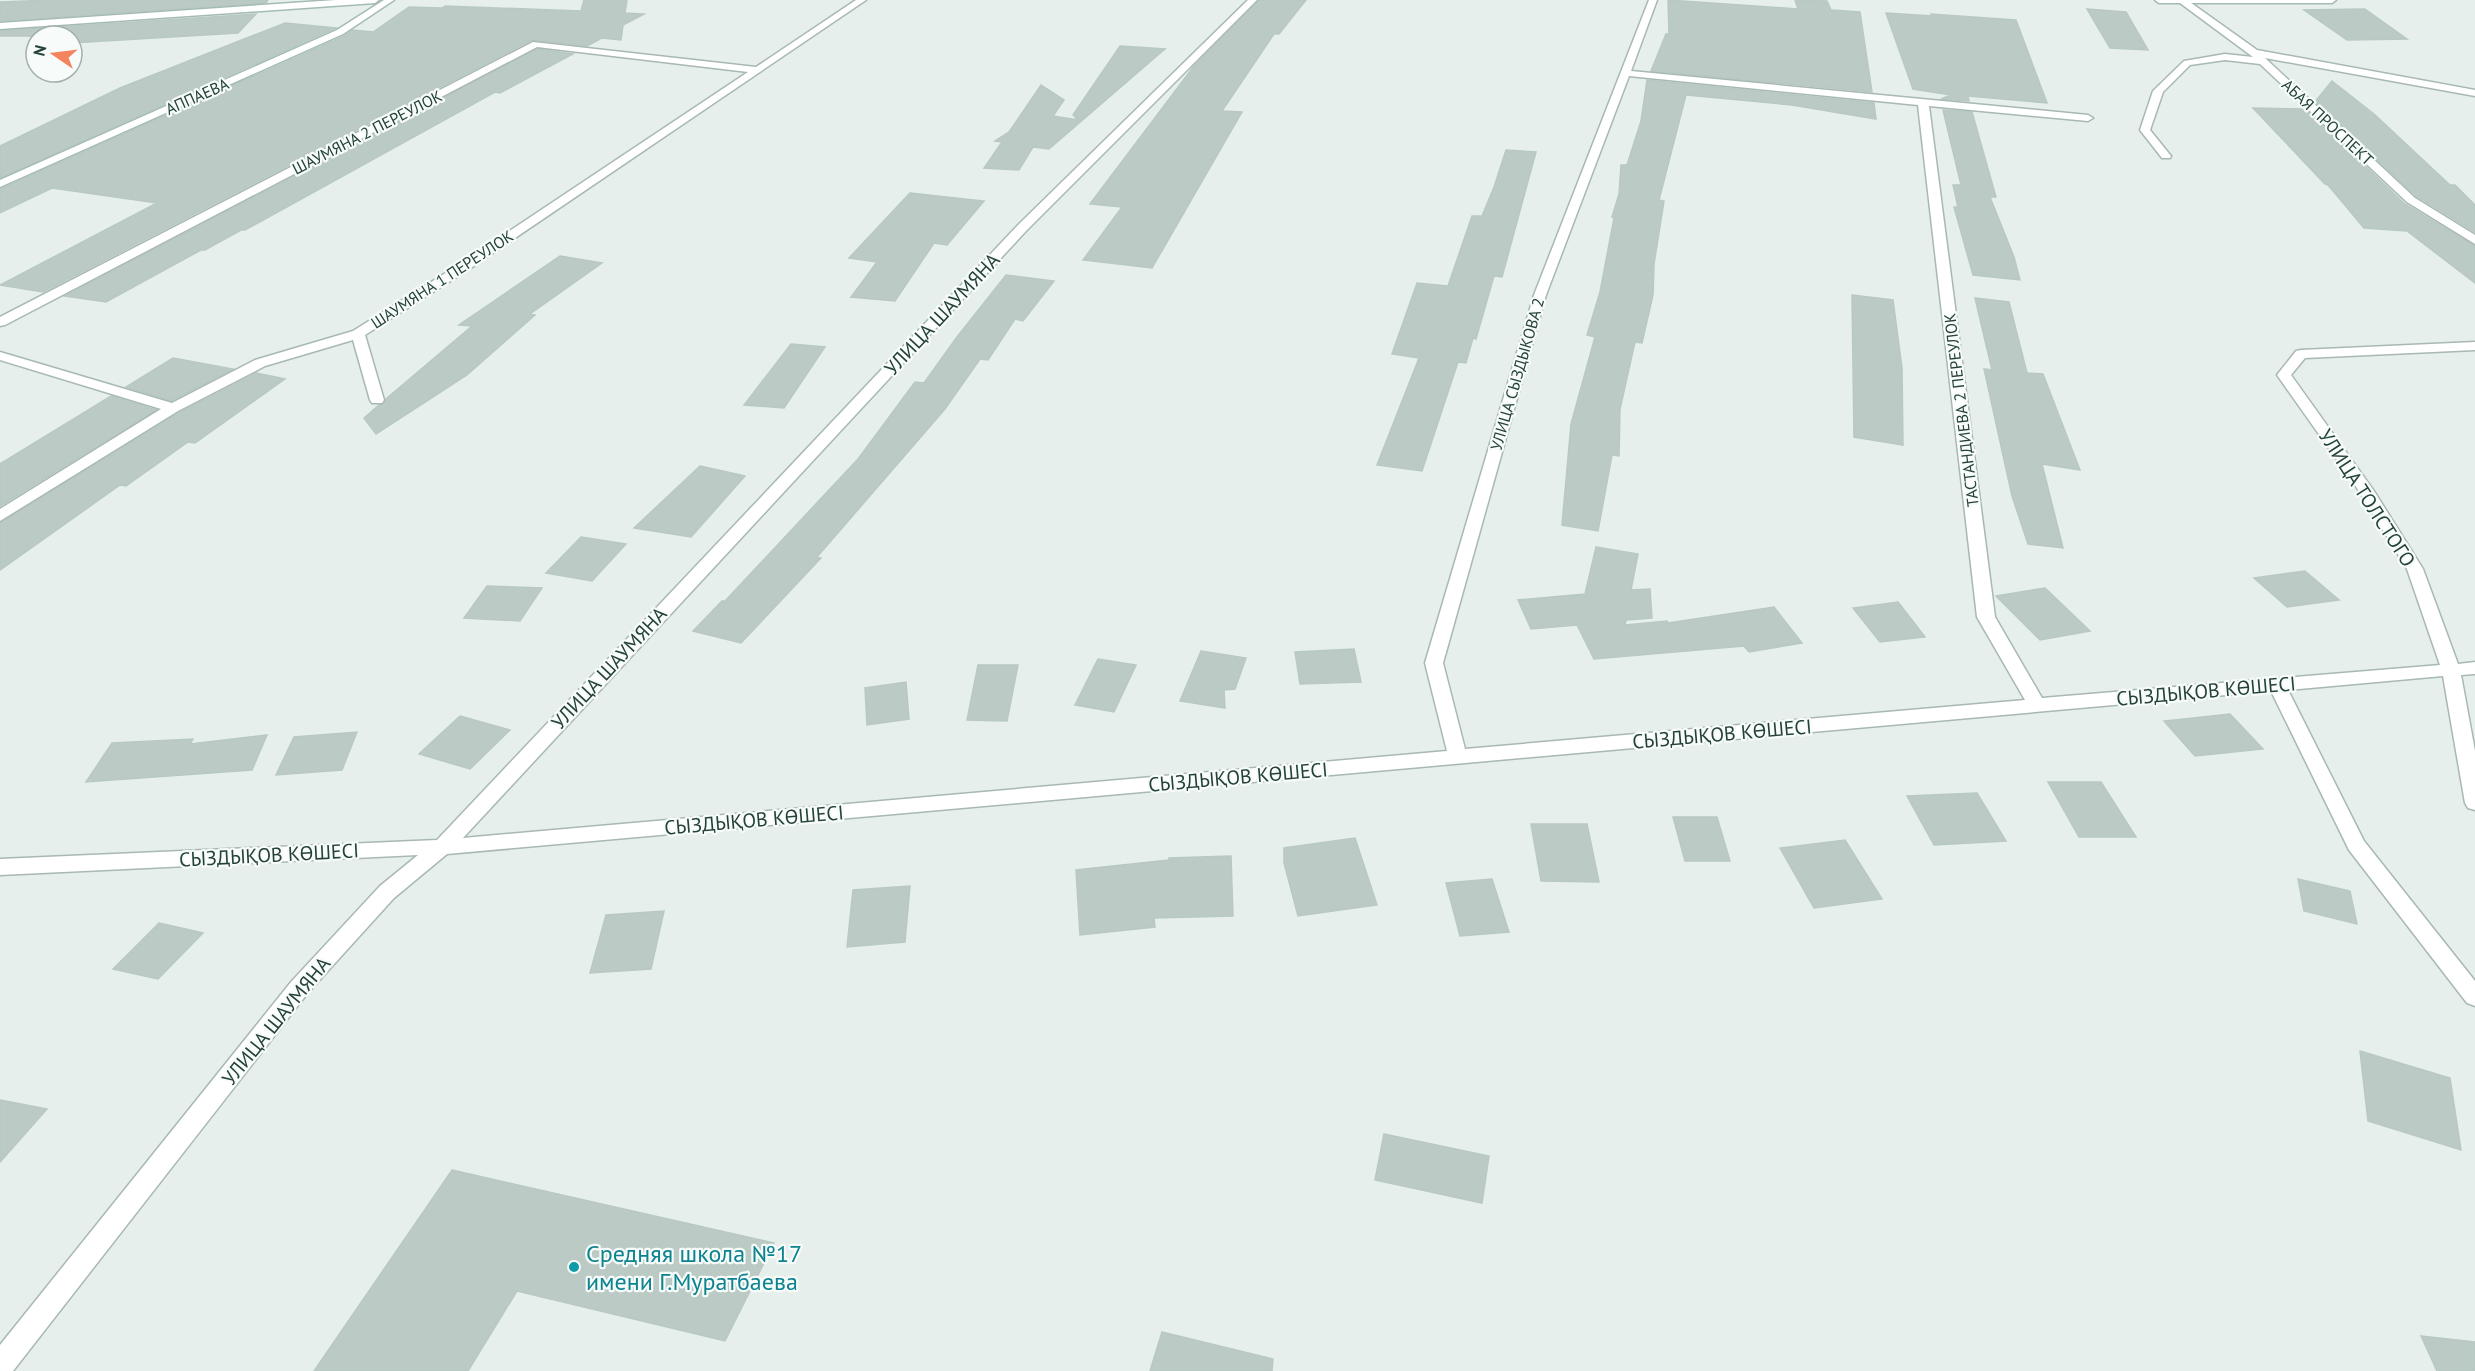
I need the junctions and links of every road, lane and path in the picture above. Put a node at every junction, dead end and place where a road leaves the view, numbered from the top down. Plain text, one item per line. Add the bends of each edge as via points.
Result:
1 (375, 0) edge
2 (390, 0) edge
3 (862, 0) edge
4 (1253, 0) edge
5 (1653, 0) edge
6 (2159, 0) edge
7 (2332, 0) edge
8 (2183, 1) edge
9 (0, 26) edge
10 (2259, 57) junction
11 (758, 70) junction
12 (1624, 73) junction
13 (2475, 93) edge
14 (1923, 102) junction
15 (2088, 118) dead end
16 (2166, 156) dead end
17 (0, 184) edge
18 (2475, 240) edge
19 (0, 322) edge
20 (358, 334) junction
21 (2475, 346) edge
22 (0, 356) edge
23 (377, 400) dead end
24 (173, 408) junction
25 (0, 516) edge
26 (2475, 669) edge
27 (2451, 670) junction
28 (2277, 685) junction
29 (2037, 705) junction
30 (1458, 758) junction
31 (2475, 803) edge
32 (442, 847) junction
33 (0, 867) edge
34 (2475, 997) edge
35 (0, 1366) edge

1 - 9 street
2 - 17 street, АППАЕВА via 339,32
3 - 11 street, ШАУМЯНА 1 ПЕРЕУЛОК
4 - 32 street, УЛИЦА ШАУМЯНА via 1023,227
5 - 12 street, УЛИЦА СЫЗДЫКОВА 2
6 - 8 street
7 - 8 street
8 - 10 street, АБАЯ ПРОСПЕКТ
10 - 13 street
10 - 16 street via 2187,63 2158,91 2145,130
10 - 18 street, АБАЯ ПРОСПЕКТ via 2411,200
11 - 19 street, ШАУМЯНА 2 ПЕРЕУЛОК via 536,44
11 - 20 street, ШАУМЯНА 1 ПЕРЕУЛОК
12 - 14 street
12 - 30 street, УЛИЦА СЫЗДЫКОВА 2 via 1540,296 1434,663
14 - 15 street
14 - 29 street, ТАСТАНДИЕВА 2 ПЕРЕУЛОК via 1986,617
20 - 23 street
20 - 24 street, ШАУМЯНА 1 ПЕРЕУЛОК via 260,363
21 - 27 street, УЛИЦА ТОЛСТОГО via 2301,354 2284,375 2366,491 2415,569
22 - 24 street
24 - 25 street, ШАУМЯНА 1 ПЕРЕУЛОК
26 - 27 street, СЫЗДЫҚОВ КӨШЕСІ
27 - 28 street, СЫЗДЫҚОВ КӨШЕСІ
27 - 31 street, УЛИЦА ТОЛСТОГО
28 - 29 street, СЫЗДЫҚОВ КӨШЕСІ
28 - 34 street via 2356,845
29 - 30 street, СЫЗДЫҚОВ КӨШЕСІ
30 - 32 street, СЫЗДЫҚОВ КӨШЕСІ
32 - 33 street, СЫЗДЫҚОВ КӨШЕСІ
32 - 35 street, УЛИЦА ШАУМЯНА via 387,892 299,988

